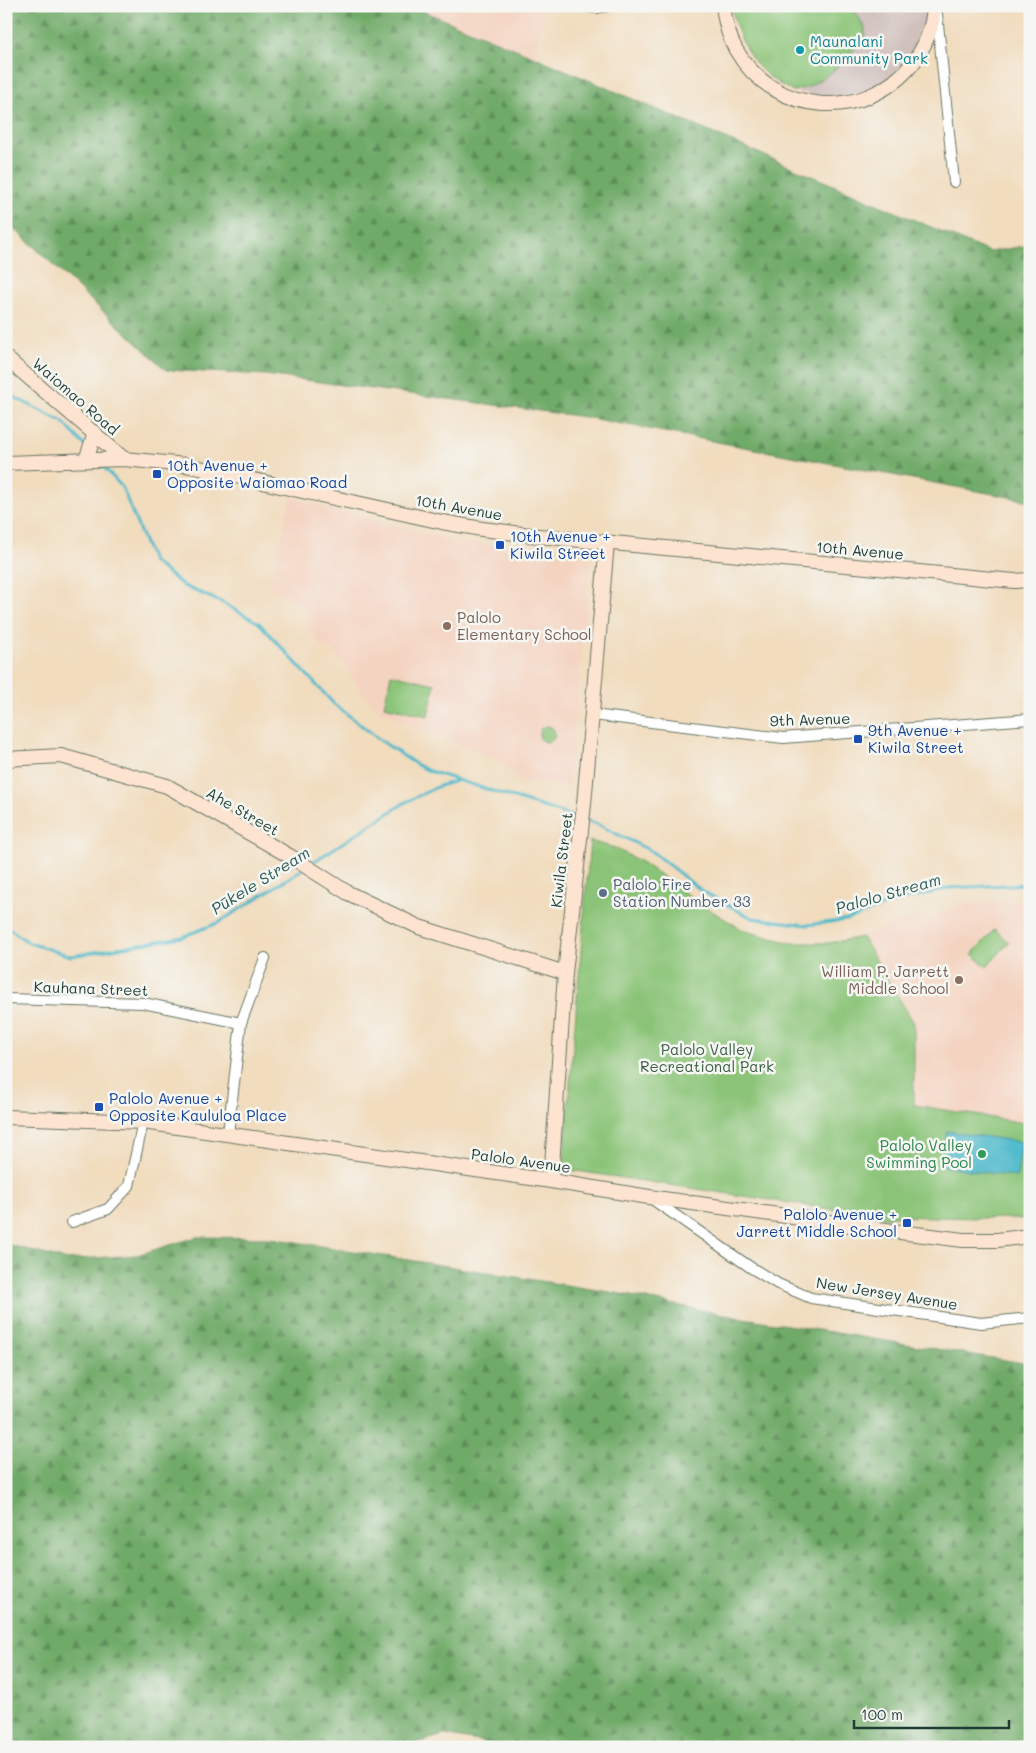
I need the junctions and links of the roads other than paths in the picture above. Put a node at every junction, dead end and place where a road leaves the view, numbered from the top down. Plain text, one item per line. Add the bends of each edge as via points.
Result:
1 (586, 6) edge
2 (607, 6) edge
3 (723, 6) edge
4 (935, 6) edge
5 (954, 182) dead end
6 (6, 358) edge
7 (95, 433) junction
8 (124, 459) junction
9 (86, 460) junction
10 (6, 463) edge
11 (607, 543) junction
12 (1030, 580) edge
13 (592, 715) junction
14 (1030, 719) edge
15 (6, 759) edge
16 (265, 958) dead end
17 (565, 973) junction
18 (6, 999) edge
19 (241, 1023) junction
20 (6, 1117) edge
21 (143, 1122) junction
22 (228, 1134) junction
23 (550, 1180) junction
24 (649, 1197) junction
25 (72, 1222) dead end
26 (1030, 1236) edge
27 (1030, 1318) edge

1 - 2 street
3 - 4 street via 735,48 759,78 791,97 828,104 866,97 899,77 922,47
4 - 5 street
6 - 7 street, Waiomao Road
7 - 8 street, Waiomao Road
7 - 9 street
8 - 9 street, 10th Avenue
8 - 11 street, 10th Avenue via 186,464 482,529
9 - 10 street, 10th Avenue
11 - 12 street, 10th Avenue
11 - 13 street, Kiwila Street
13 - 14 street, 9th Avenue via 783,738
13 - 17 street, Kiwila Street
15 - 17 street, Ahe Street via 61,756 167,786 348,893 419,927
16 - 19 street
17 - 23 street, Kiwila Street
18 - 19 street, Kauhana Street via 142,1003
19 - 22 street
20 - 21 street, Palolo Avenue
21 - 22 street, Palolo Avenue
21 - 25 street via 129,1186 108,1210
22 - 23 street, Palolo Avenue
23 - 24 street, Palolo Avenue
24 - 26 street, Palolo Avenue via 963,1240
24 - 27 street, New Jersey Avenue via 750,1268 811,1298 981,1323

